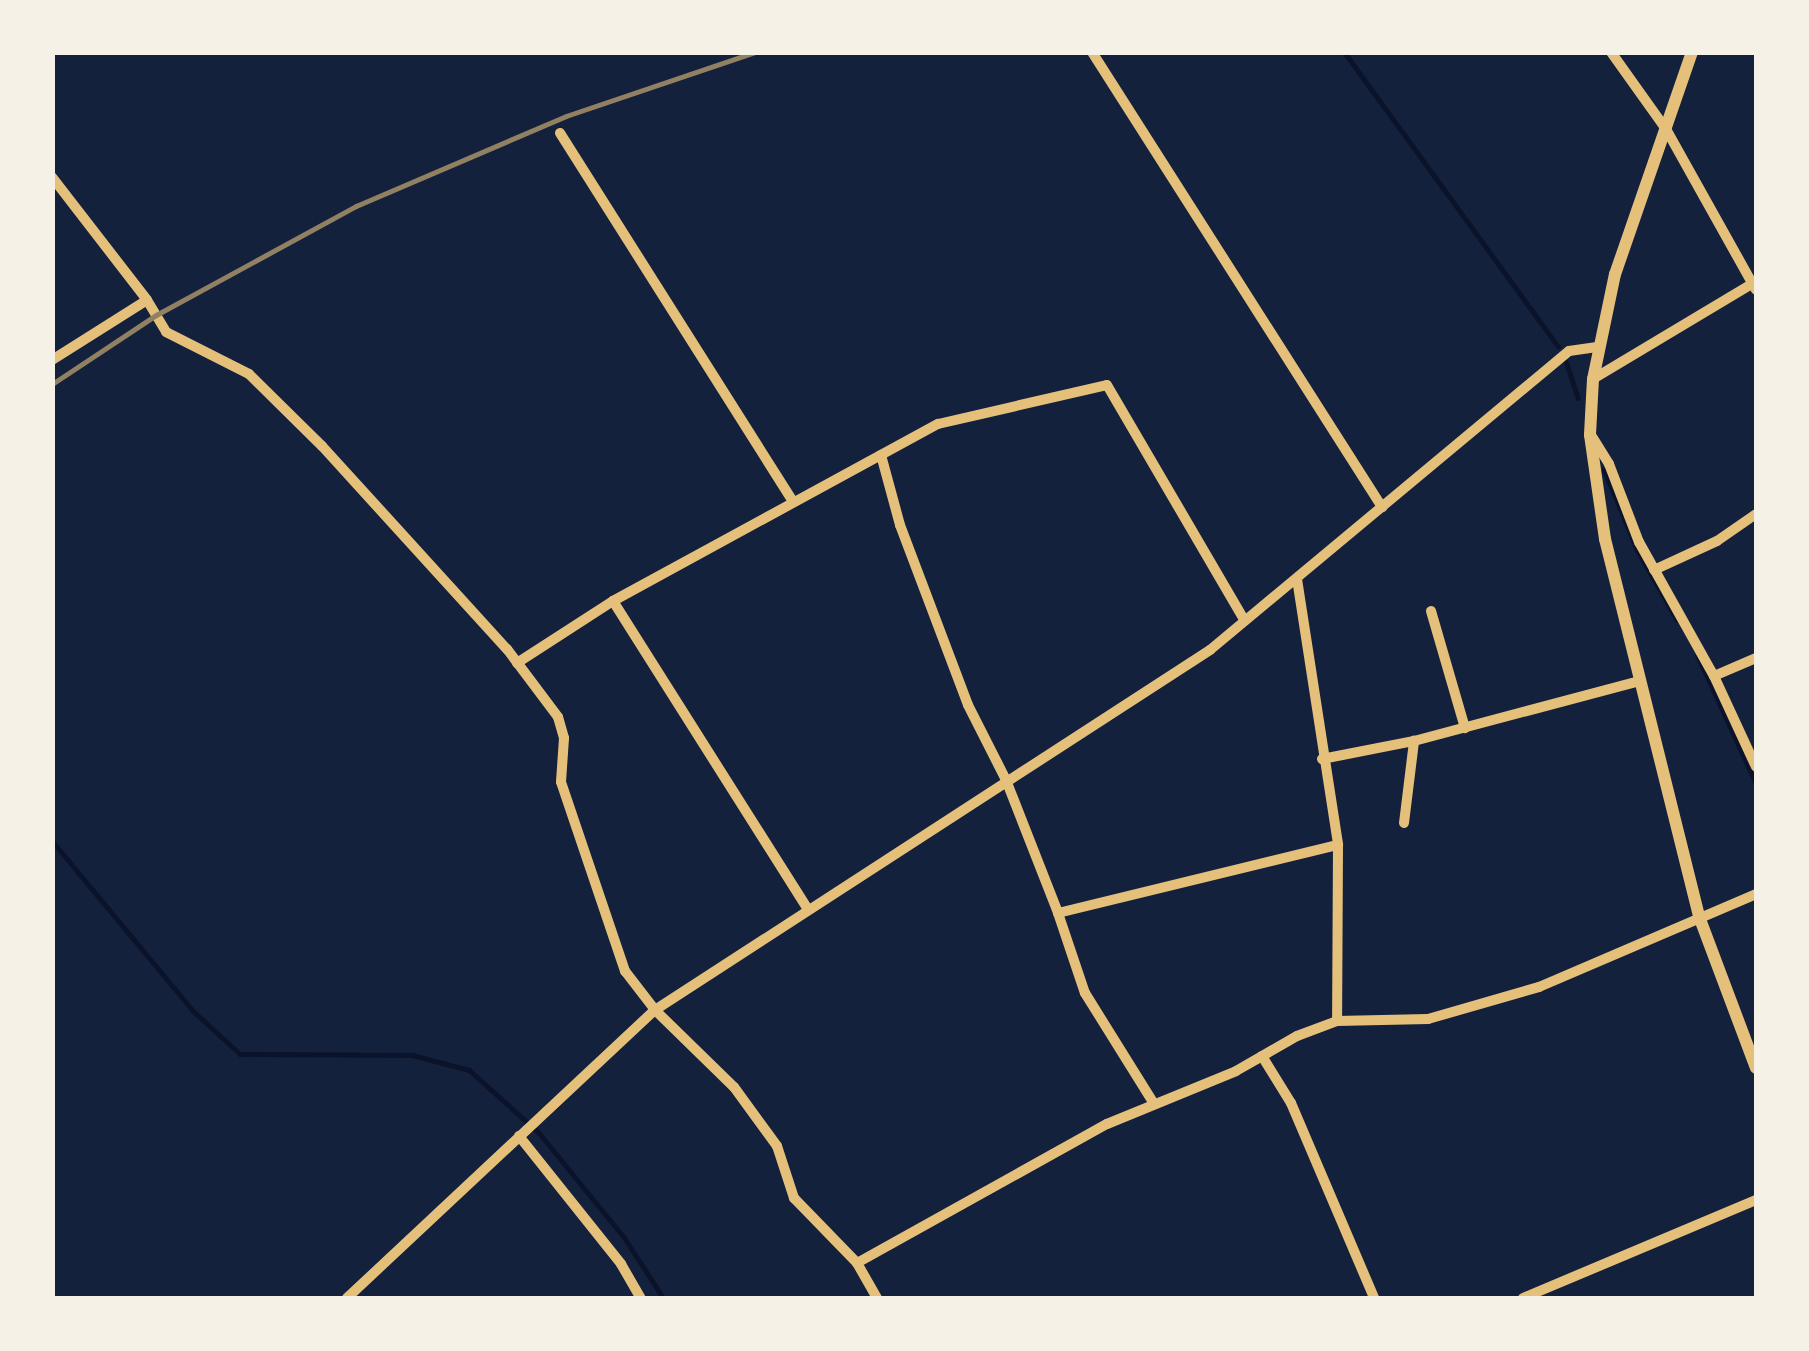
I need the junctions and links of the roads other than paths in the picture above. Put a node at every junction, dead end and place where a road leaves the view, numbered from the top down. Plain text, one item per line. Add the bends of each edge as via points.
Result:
1 (1092, 52) edge
2 (1611, 52) edge
3 (1692, 52) edge
4 (1666, 129) junction
5 (560, 133) dead end
6 (52, 177) edge
7 (1754, 287) edge
8 (148, 300) junction
9 (1599, 347) junction
10 (52, 360) edge
11 (1593, 379) junction
12 (1590, 435) junction
13 (882, 455) junction
14 (793, 502) junction
15 (1382, 508) junction
16 (1756, 514) edge
17 (1654, 570) junction
18 (1297, 579) junction
19 (613, 602) junction
20 (1431, 611) dead end
21 (1245, 621) junction
22 (1756, 658) edge
23 (517, 662) junction
24 (1714, 676) junction
25 (1640, 681) junction
26 (1465, 728) junction
27 (1414, 741) junction
28 (1322, 759) junction
29 (1756, 767) edge
30 (1006, 780) junction
31 (1404, 823) dead end
32 (1338, 845) junction
33 (1756, 894) edge
34 (808, 910) junction
35 (1058, 914) junction
36 (1700, 918) junction
37 (656, 1010) junction
38 (1337, 1021) junction
39 (1262, 1056) junction
40 (1756, 1068) edge
41 (1154, 1104) junction
42 (520, 1136) junction
43 (1756, 1200) edge
44 (857, 1263) junction
45 (1369, 1297) edge
46 (347, 1298) edge
47 (641, 1298) edge
48 (877, 1298) edge
49 (1524, 1298) edge

1 - 15 street
2 - 4 street
3 - 4 street
4 - 7 street
4 - 9 street via 1615,274
5 - 14 street
6 - 8 street
7 - 11 street
8 - 10 street
8 - 23 street via 166,332 249,374
9 - 11 street
9 - 15 street via 1568,350
11 - 12 street
12 - 17 street
12 - 25 street via 1596,500
13 - 14 street
13 - 21 street via 938,424 1108,385
13 - 30 street via 900,525 968,705
14 - 19 street
15 - 18 street
16 - 17 street
17 - 24 street
18 - 21 street
18 - 28 street
19 - 23 street
19 - 34 street
20 - 26 street
21 - 30 street
22 - 24 street
23 - 37 street via 558,717 564,738 561,782 594,890 624,971
24 - 29 street
25 - 26 street
25 - 36 street
26 - 27 street
27 - 28 street
27 - 31 street
28 - 32 street
30 - 34 street
30 - 35 street
32 - 35 street
32 - 38 street
33 - 36 street
34 - 37 street
35 - 41 street via 1085,994
36 - 38 street via 1539,987 1428,1019
36 - 40 street
37 - 42 street
37 - 44 street via 734,1088 777,1146 794,1198
38 - 39 street
39 - 41 street
39 - 45 street via 1291,1102
41 - 44 street
42 - 46 street
42 - 47 street
43 - 49 street
44 - 48 street

